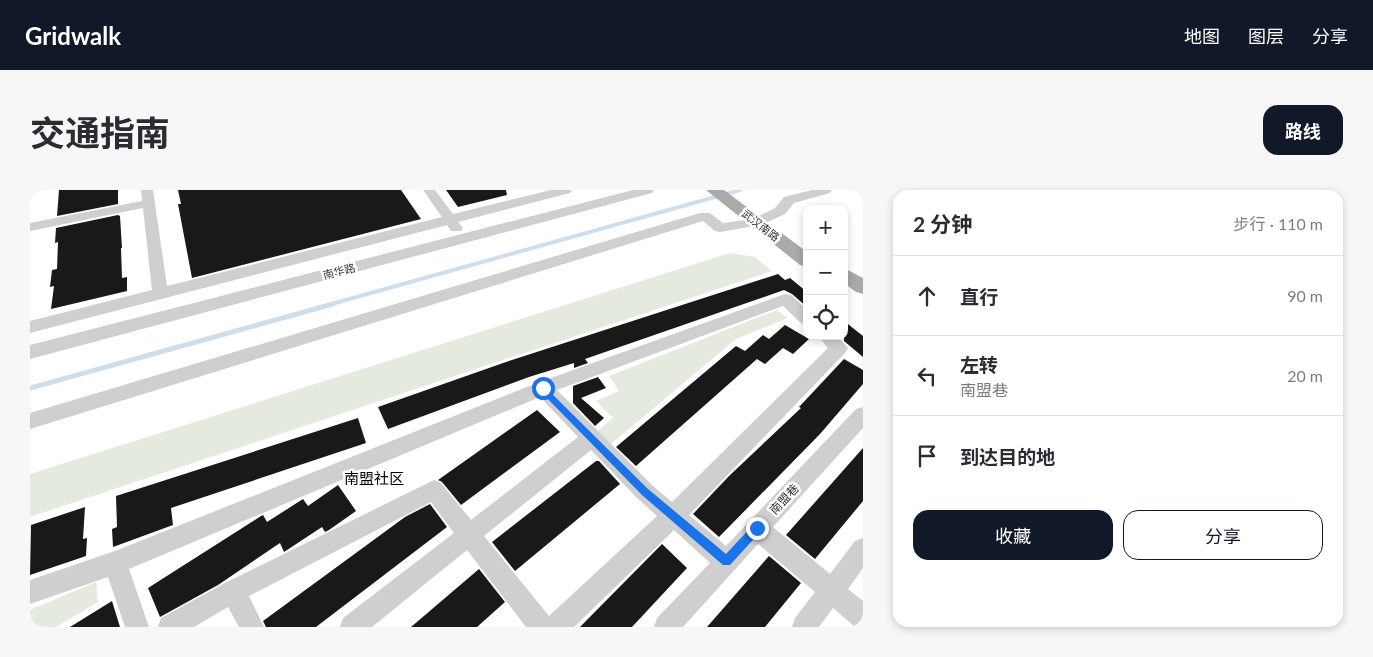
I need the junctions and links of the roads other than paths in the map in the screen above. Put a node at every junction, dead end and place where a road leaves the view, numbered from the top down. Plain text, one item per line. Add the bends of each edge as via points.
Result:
1 (429, 190) edge
2 (566, 190) edge
3 (648, 190) edge
4 (714, 190) edge
5 (727, 190) edge
6 (826, 190) edge
7 (148, 196) edge
8 (450, 219) junction
9 (759, 219) junction
10 (30, 227) edge
11 (464, 238) junction
12 (803, 245) edge
13 (803, 258) edge
14 (848, 277) edge
15 (863, 287) edge
16 (160, 293) junction
17 (848, 293) edge
18 (863, 303) edge
19 (803, 316) edge
20 (30, 326) edge
21 (830, 340) edge
22 (30, 352) edge
23 (543, 388) junction
24 (863, 415) edge
25 (30, 421) edge
26 (592, 438) junction
27 (673, 516) junction
28 (757, 528) junction
29 (469, 535) junction
30 (863, 549) edge
31 (726, 561) junction
32 (116, 564) junction
33 (233, 591) junction
34 (831, 591) junction
35 (30, 592) edge
36 (863, 617) edge
37 (138, 627) edge
38 (170, 627) edge
39 (252, 627) edge
40 (352, 627) edge
41 (542, 627) edge
42 (556, 627) edge
43 (666, 627) edge
44 (804, 627) edge

1 - 8 street
2 - 8 street
3 - 11 street, 南华路
4 - 9 main road, 武汉南路
5 - 9 main road, 武汉南路
6 - 9 street via 789,200 780,211
7 - 10 street
7 - 16 street
8 - 11 street
8 - 16 street
9 - 12 main road, 武汉南路
9 - 13 main road, 武汉南路
9 - 25 street via 720,228 705,216
11 - 22 street, 南华路
14 - 15 main road
16 - 20 street
17 - 18 main road
19 - 23 street via 784,299
21 - 27 street via 839,348
23 - 26 street
23 - 32 street
24 - 28 street, 南盟巷
26 - 27 street
26 - 29 street
27 - 31 street
27 - 42 street
28 - 31 street, 南盟巷
28 - 34 street
29 - 33 street via 434,490
29 - 40 street
29 - 41 street
30 - 34 street
31 - 43 street, 南盟巷
32 - 35 street
32 - 37 street
33 - 38 street
33 - 39 street
34 - 36 street
34 - 44 street

